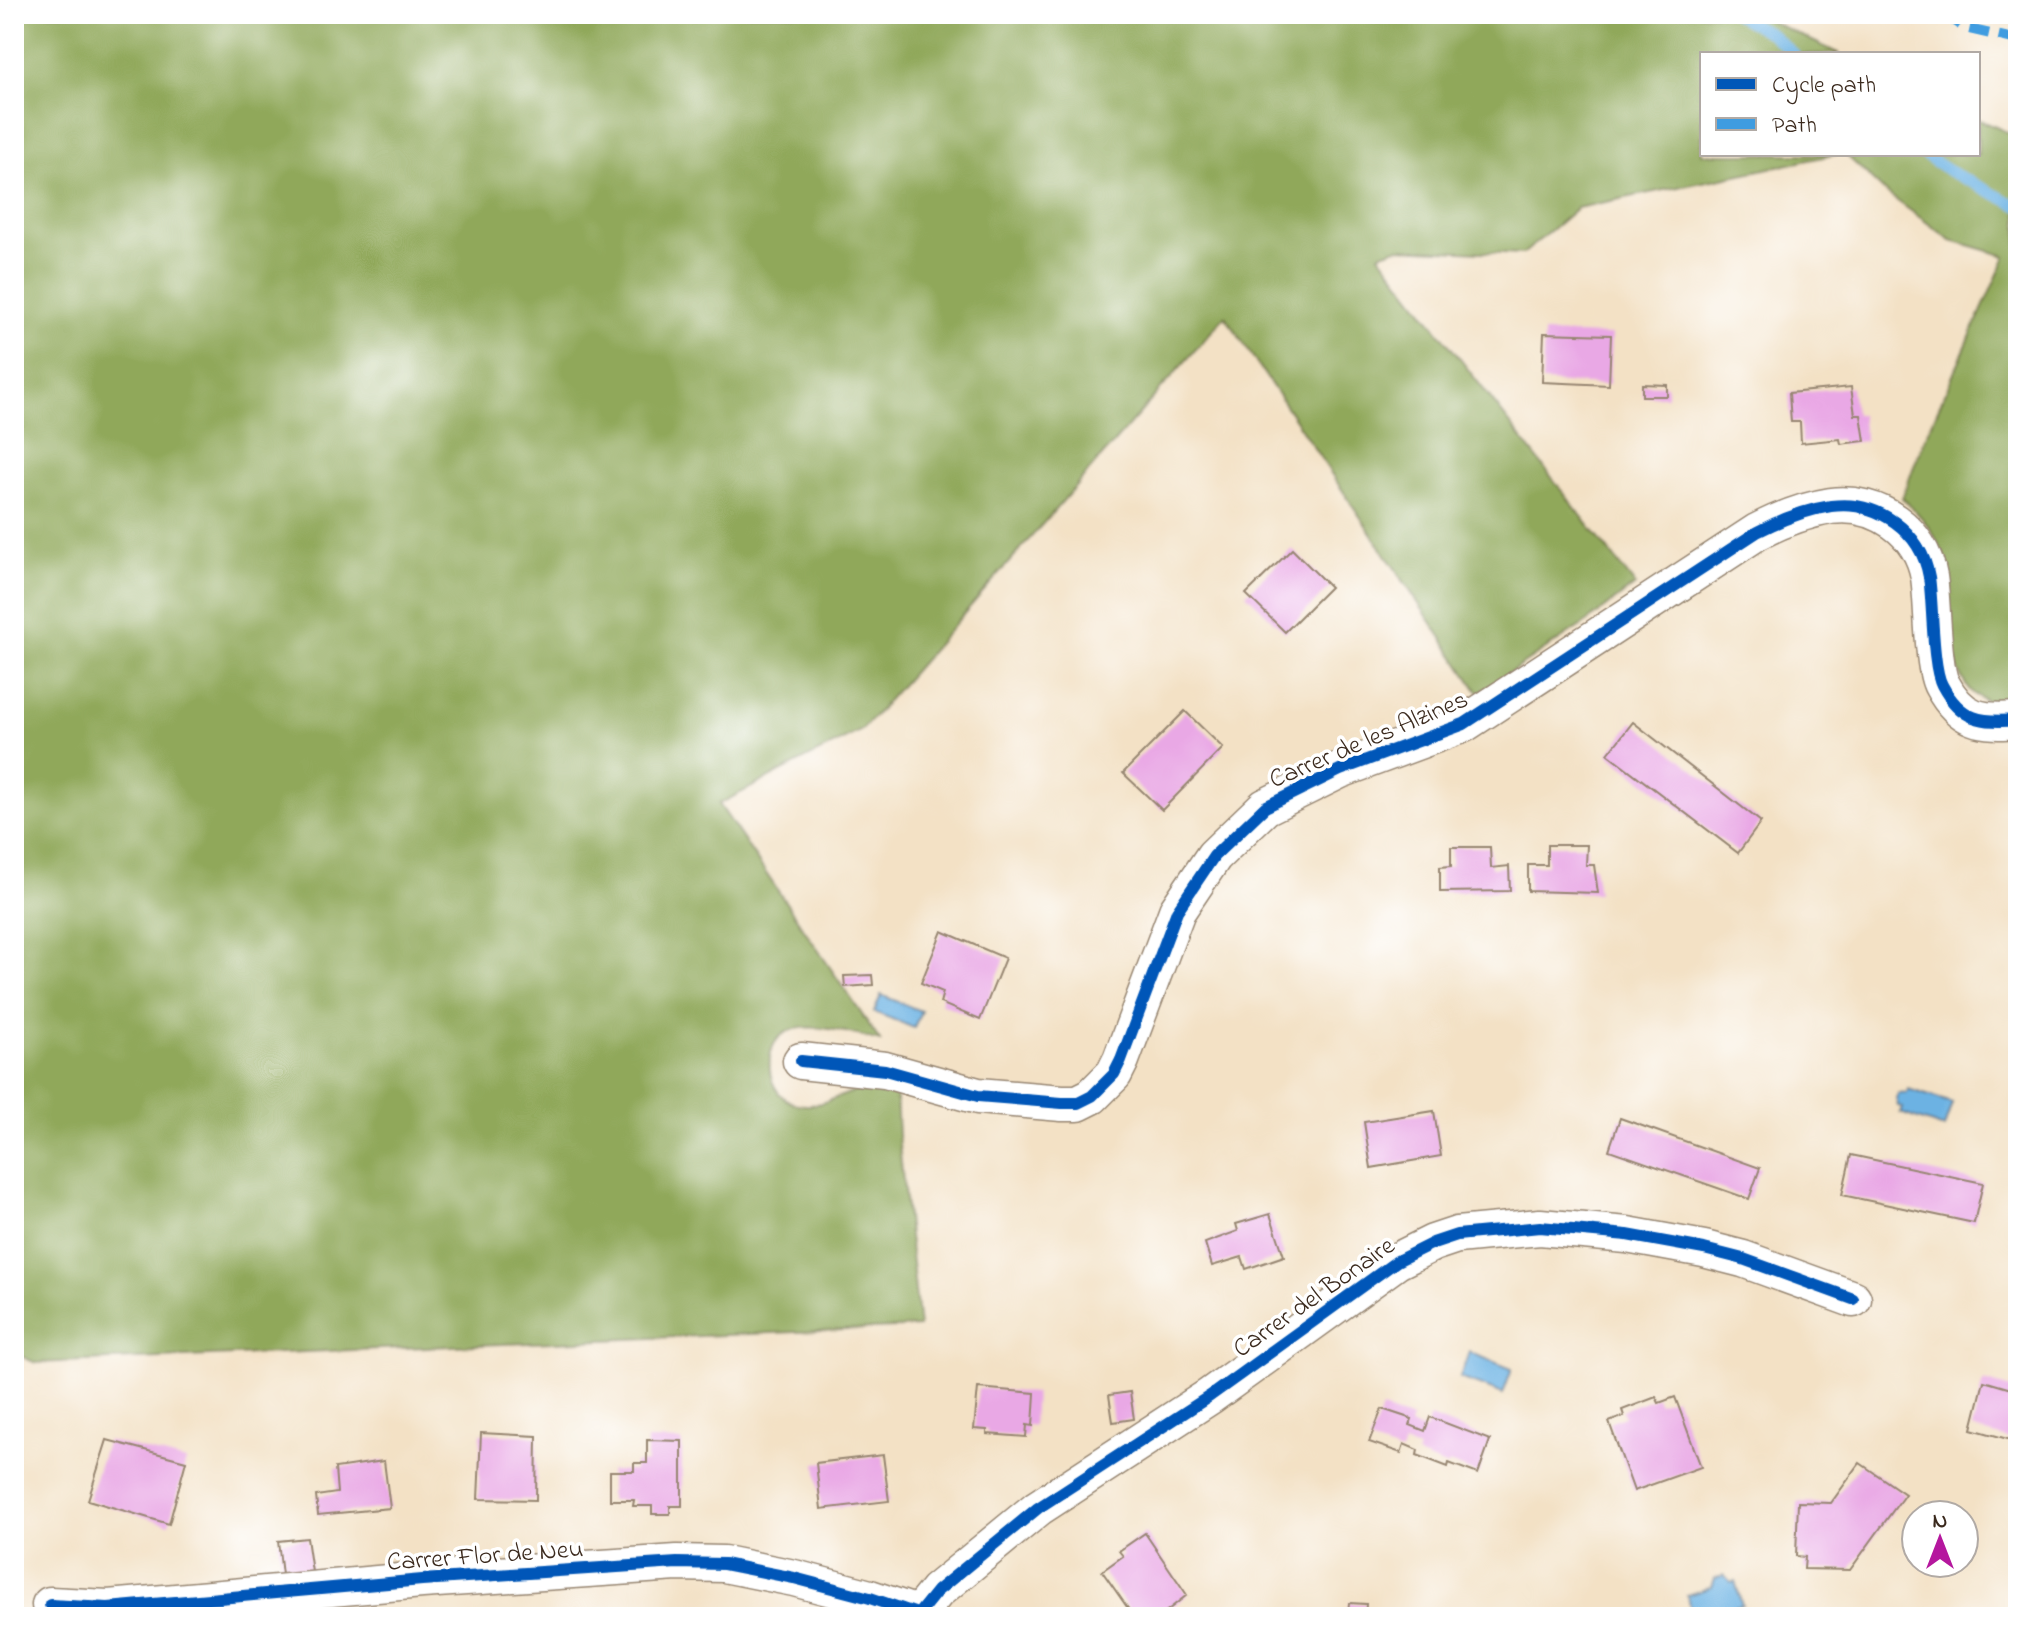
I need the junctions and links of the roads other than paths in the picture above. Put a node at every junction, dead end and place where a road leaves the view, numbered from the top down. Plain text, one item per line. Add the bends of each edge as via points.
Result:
1 (2018, 720) edge
2 (801, 1061) dead end
3 (1853, 1299) dead end
4 (50, 1605) dead end
5 (916, 1615) edge

1 - 2 street, Carrer de les Alzines via 1987,722 1969,716 1940,683 1928,573 1919,547 1905,529 1885,514 1833,505 1786,517 1464,724 1340,770 1265,807 1214,856 1183,901 1121,1060 1092,1096 1078,1103 978,1096 885,1070
3 - 5 street, Carrer del Bonaire via 1743,1259 1627,1235 1540,1227 1457,1235 1433,1243 1397,1261 1210,1396 1038,1508 937,1591
4 - 5 street, Carrer Flor de Neu via 108,1608 677,1563 724,1564 794,1578

